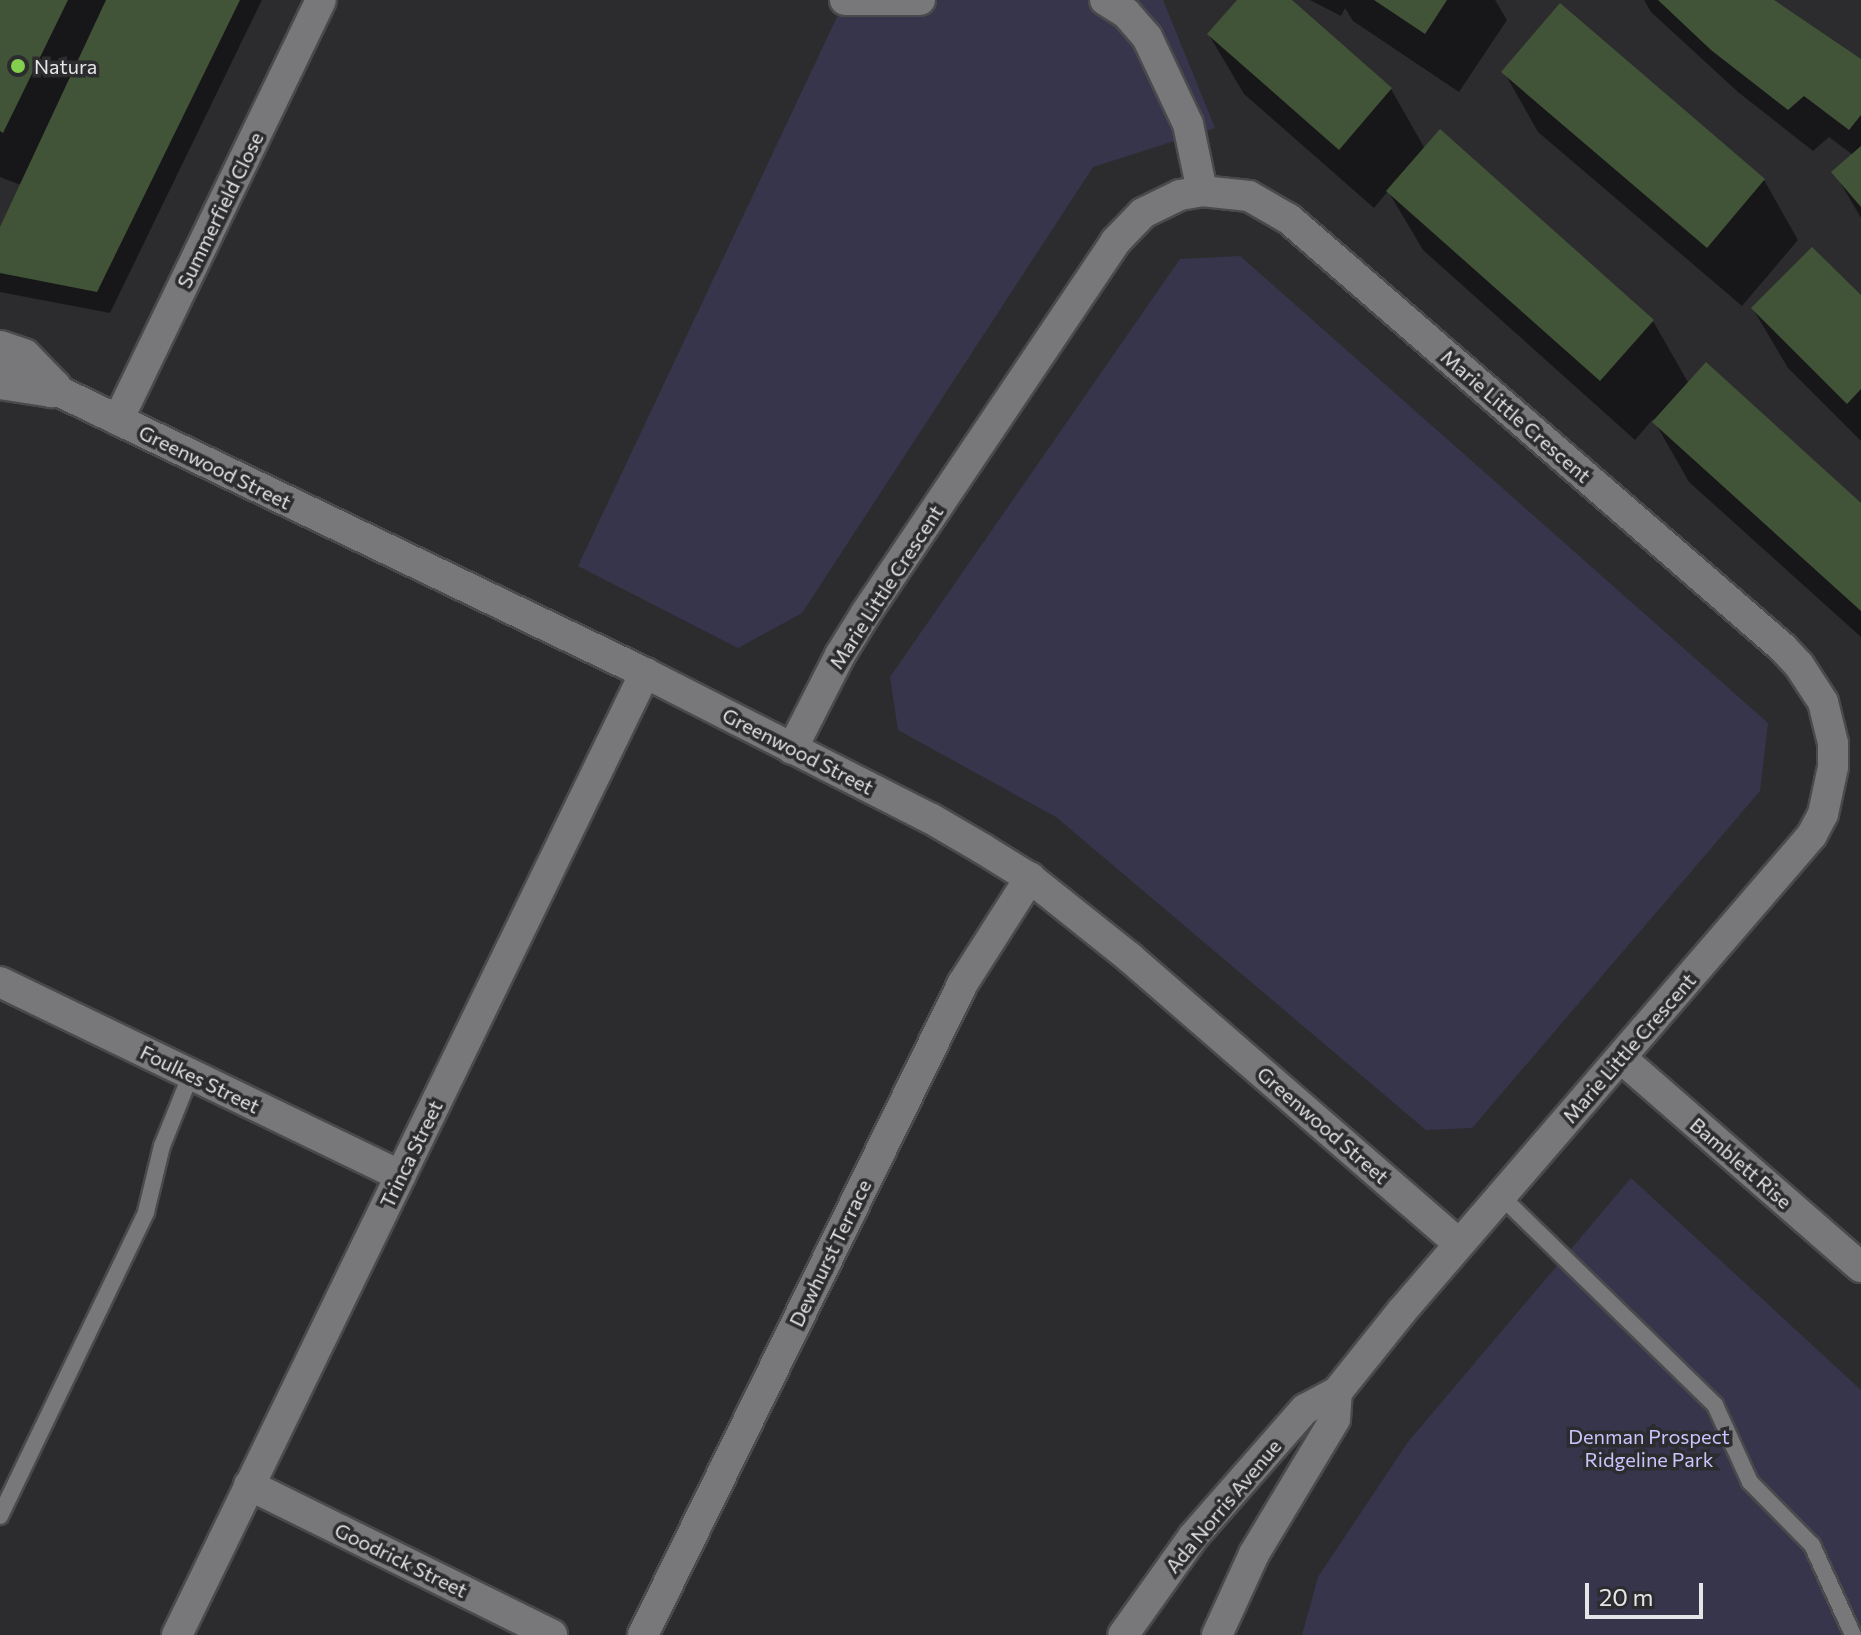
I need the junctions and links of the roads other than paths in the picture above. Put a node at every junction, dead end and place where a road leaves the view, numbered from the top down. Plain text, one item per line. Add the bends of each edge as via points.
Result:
1 (321, 0) edge
2 (845, 0) edge
3 (920, 0) edge
4 (1105, 0) edge
5 (1202, 191) junction
6 (0, 350) edge
7 (0, 380) edge
8 (52, 388) junction
9 (118, 420) junction
10 (645, 673) junction
11 (1847, 742) edge
12 (792, 749) junction
13 (1030, 878) junction
14 (0, 982) edge
15 (1621, 1058) junction
16 (191, 1074) junction
17 (401, 1176) junction
18 (1501, 1196) junction
19 (1459, 1244) junction
20 (1861, 1267) edge
21 (1337, 1392) junction
22 (249, 1485) junction
23 (0, 1516) edge
24 (177, 1635) edge
25 (552, 1635) edge
26 (643, 1635) edge
27 (1123, 1635) edge
28 (1217, 1635) edge
29 (1853, 1635) edge

1 - 9 street, Summerfield Close
2 - 3 street
4 - 5 street via 1126,13 1147,37 1188,124
5 - 11 street, Marie Little Crescent via 1249,196 1289,219 1783,648
5 - 12 street, Marie Little Crescent via 1143,213 1115,242 866,613
6 - 8 street, Greenwood Street via 23,358
7 - 8 street, Greenwood Street
8 - 9 street, Greenwood Street
9 - 10 street, Greenwood Street
10 - 12 street, Greenwood Street
10 - 17 street, Trinca Street
11 - 15 street, Marie Little Crescent via 1833,767 1823,814 1812,835
12 - 13 street, Greenwood Street via 930,818
13 - 19 street, Greenwood Street via 1129,957
13 - 26 street, Dewhurst Terrace via 963,983
14 - 16 street, Foulkes Street
15 - 18 street, Marie Little Crescent
15 - 20 street, Bamblett Rise
16 - 17 street, Foulkes Street
16 - 23 lane via 162,1146 146,1212
17 - 22 street, Trinca Street
18 - 19 street, Marie Little Crescent
18 - 29 lane via 1715,1405 1750,1482 1812,1545
19 - 21 street, Ada Norris Avenue
21 - 27 street, Ada Norris Avenue via 1305,1409 1193,1537
21 - 28 street, Ada Norris Avenue via 1335,1419 1254,1554
22 - 24 street, Trinca Street
22 - 25 street, Goodrick Street

